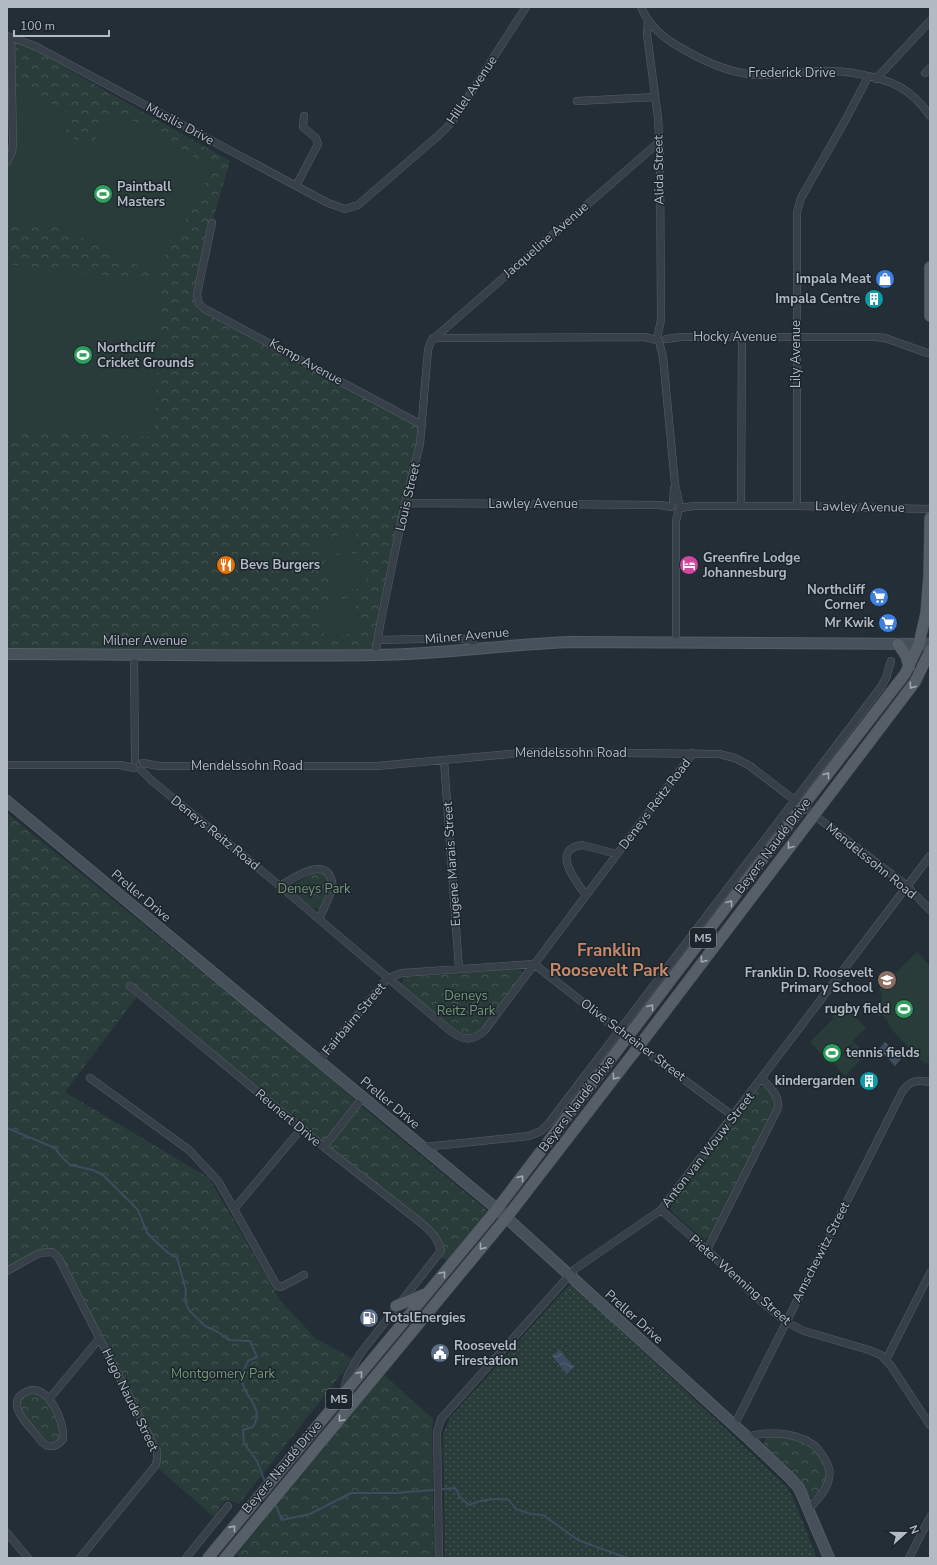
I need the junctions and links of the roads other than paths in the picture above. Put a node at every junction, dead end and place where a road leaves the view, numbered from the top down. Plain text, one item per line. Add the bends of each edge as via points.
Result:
1 (526, 7) edge
2 (641, 7) edge
3 (648, 21) junction
4 (929, 24) edge
5 (9, 37) edge
6 (868, 77) junction
7 (876, 79) junction
8 (655, 97) junction
9 (577, 101) dead end
10 (304, 116) dead end
11 (930, 116) edge
12 (659, 142) junction
13 (7, 162) edge
14 (296, 186) junction
15 (349, 209) joint
16 (212, 223) dead end
17 (930, 267) edge
18 (930, 316) edge
19 (742, 337) junction
20 (796, 337) junction
21 (433, 338) junction
22 (661, 338) junction
23 (930, 354) edge
24 (422, 425) junction
25 (405, 503) junction
26 (676, 506) junction
27 (741, 506) junction
28 (797, 506) junction
29 (930, 509) edge
30 (930, 518) edge
31 (378, 640) junction
32 (676, 643) junction
33 (898, 644) junction
34 (925, 644) edge
35 (478, 648) junction
36 (930, 651) edge
37 (7, 654) edge
38 (134, 654) junction
39 (375, 655) junction
40 (891, 661) dead end
41 (909, 667) junction
42 (926, 670) edge
43 (693, 754) junction
44 (444, 760) junction
45 (7, 765) edge
46 (138, 765) junction
47 (7, 801) edge
48 (799, 803) junction
49 (814, 815) junction
50 (617, 854) junction
51 (930, 856) edge
52 (280, 886) junction
53 (907, 886) junction
54 (586, 895) junction
55 (930, 910) edge
56 (319, 919) junction
57 (534, 964) junction
58 (459, 969) junction
59 (388, 978) junction
60 (130, 986) dead end
61 (623, 1034) junction
62 (639, 1046) junction
63 (319, 1061) junction
64 (90, 1078) dead end
65 (762, 1079) junction
66 (930, 1082) edge
67 (363, 1097) junction
68 (733, 1116) junction
69 (301, 1129) junction
70 (324, 1147) junction
71 (424, 1147) junction
72 (497, 1208) junction
73 (234, 1209) junction
74 (662, 1210) junction
75 (507, 1217) junction
76 (707, 1250) junction
77 (441, 1251) joint
78 (7, 1271) edge
79 (930, 1273) edge
80 (304, 1275) dead end
81 (569, 1275) junction
82 (427, 1293) junction
83 (396, 1306) junction
84 (786, 1322) junction
85 (402, 1323) junction
86 (413, 1332) junction
87 (99, 1339) junction
88 (886, 1360) junction
89 (371, 1361) junction
90 (381, 1370) junction
91 (343, 1394) junction
92 (49, 1399) junction
93 (930, 1425) edge
94 (734, 1426) junction
95 (747, 1436) junction
96 (228, 1506) dead end
97 (809, 1509) junction
98 (930, 1517) edge
99 (7, 1533) edge
100 (28, 1558) edge
101 (80, 1558) edge
102 (186, 1558) edge
103 (208, 1558) edge
104 (225, 1558) edge
105 (439, 1558) edge
106 (829, 1558) edge
107 (910, 1558) edge

1 - 15 street, Hillel Avenue via 448,126 363,200
2 - 3 street, Frederick Drive
3 - 6 street, Frederick Drive via 676,46 699,59 740,72 770,75 831,71
3 - 8 street, Alida Street via 647,34
4 - 7 street
5 - 13 street via 13,143
5 - 14 street, Musilis Drive via 47,52
6 - 7 street, Frederick Drive
6 - 20 street, Lily Avenue via 798,207
7 - 11 street, Frederick Drive via 906,91
8 - 9 street
8 - 12 street, Alida Street
10 - 14 street via 303,127 316,138 318,144
12 - 21 street, Jacqueline Avenue
12 - 22 street, Alida Street
14 - 15 street, Musilis Drive via 336,206
16 - 24 street, Kemp Avenue via 197,294 199,304
17 - 18 main road
19 - 20 street, Hocky Avenue
19 - 22 street, Hocky Avenue
19 - 27 street
20 - 23 street, Hocky Avenue via 880,337
20 - 28 street, Lily Avenue
21 - 22 street, Hocky Avenue
21 - 24 street, Louis Street via 428,350
22 - 26 street, Alida Street
24 - 25 street, Louis Street via 418,455
25 - 26 street, Lawley Avenue
25 - 31 street, Louis Street
26 - 27 street, Lawley Avenue
26 - 32 street, Alida Street
27 - 28 street, Lawley Avenue
28 - 29 street, Lawley Avenue
30 - 34 main road, Beyers Naudé Drive / M5
31 - 35 street via 461,638 471,641
31 - 39 street, Louis Street
32 - 33 main road, Milner Avenue
32 - 35 main road, Milner Avenue via 531,643
33 - 34 main road, Milner Avenue
33 - 41 main road via 906,656
34 - 41 main road, Beyers Naudé Drive / M5
35 - 39 main road, Milner Avenue
36 - 42 main road, Beyers Naudé Drive / M5
37 - 38 main road, Milner Avenue
38 - 39 main road, Milner Avenue
38 - 46 street via 134,747
40 - 48 street, Beyers Naudé Drive via 881,687
48 -> 41 main road, Beyers Naudé Drive / M5 via 892,693
42 -> 49 main road, Beyers Naudé Drive / M5
43 - 44 street, Mendelssohn Road via 532,752
43 - 48 street, Mendelssohn Road via 726,755 742,760
43 - 50 street, Deneys Reitz Road
44 - 46 street, Mendelssohn Road via 366,766 152,768
44 - 58 street, Eugene Marais Street
45 - 46 street, Mendelssohn Road
46 - 52 street, Deneys Reitz Road via 145,778 151,780
47 - 63 main road, Preller Drive
48 - 49 street, Mendelssohn Road
48 - 61 main road, Beyers Naudé Drive / M5
49 - 53 street, Mendelssohn Road
49 -> 62 main road, Beyers Naudé Drive / M5
50 - 54 street, Deneys Reitz Road
50 - 54 street, Deneys Reitz Road via 582,845 570,851 566,859 568,868
51 - 53 street, Anton van Wouw Street
52 - 56 street, Deneys Reitz Road
52 - 56 street via 308,871 326,871 331,878 332,887
53 - 55 street, Mendelssohn Road
53 - 65 street, Anton van Wouw Street
54 - 57 street, Deneys Reitz Road
56 - 59 street, Deneys Reitz Road
57 - 58 street
57 - 59 street, Deneys Reitz Road via 485,1030 470,1039 453,1033
57 - 61 street, Olive Schreiner Street
58 - 59 street via 402,974
59 - 63 street, Fairbairn Street
60 - 69 street, Reunert Drive
61 - 62 street, Olive Schreiner Street
61 - 71 street, Beyers Naudé Drive via 537,1134
72 -> 61 main road, Beyers Naudé Drive / M5
62 - 68 street, Olive Schreiner Street
62 -> 75 main road, Beyers Naudé Drive / M5
63 - 67 main road, Preller Drive
64 - 73 street via 189,1150 218,1181
65 - 68 street, Anton van Wouw Street
65 - 76 street, Anton van Wouw Street via 777,1097 778,1108
66 - 84 street, Amschewitz Street via 912,1082 902,1092
67 - 70 street
67 - 71 main road, Preller Drive
68 - 74 street, Anton van Wouw Street
69 - 70 street, Reunert Drive
69 - 73 street
70 - 77 street, Reunert Drive via 420,1222 435,1236
71 - 72 main road, Preller Drive
72 - 75 main road, Preller Drive
82 -> 72 main road, Beyers Naudé Drive / M5
73 - 80 street via 277,1286
74 - 76 street, Pieter Wenning Street
74 - 81 street, Anton van Wouw Street
75 - 81 main road, Preller Drive
75 -> 86 main road, Beyers Naudé Drive / M5
76 - 84 street, Pieter Wenning Street
77 - 83 street, Beyers Naudé Drive
78 - 87 street, Hugo Naude Street via 39,1253 52,1252 58,1257
79 - 88 street
81 - 94 main road, Preller Drive
81 - 105 street, Anton van Wouw Street via 441,1419 437,1432
82 - 83 main road
82 - 85 main road, Beyers Naudé Drive / M5
83 - 91 street, Beyers Naudé Drive via 348,1374
84 - 88 street, Pieter Wenning Street via 804,1331 876,1353
84 - 94 street, Amschewitz Street
85 - 86 main road
85 - 89 main road, Beyers Naudé Drive / M5
86 - 90 main road, Beyers Naudé Drive / M5
87 - 92 street
87 - 101 street, Hugo Naude Street via 155,1445 158,1460
88 - 93 street, Pieter Wenning Street
89 - 90 main road
91 -> 89 main road, Beyers Naudé Drive / M5
90 -> 104 main road, Beyers Naudé Drive / M5
103 -> 91 main road, Beyers Naudé Drive / M5
92 - 92 street via 64,1433 61,1442 50,1446 44,1444 21,1418 17,1407 17,1401 22,1394 31,1390 43,1392
94 - 95 main road, Preller Drive
95 - 97 main road, Preller Drive via 795,1483
95 - 97 street via 766,1432 798,1438 813,1445 830,1472 821,1495
96 - 102 street, Beyers Naudé Drive
97 - 106 main road, Preller Drive
98 - 107 street
99 - 100 street

